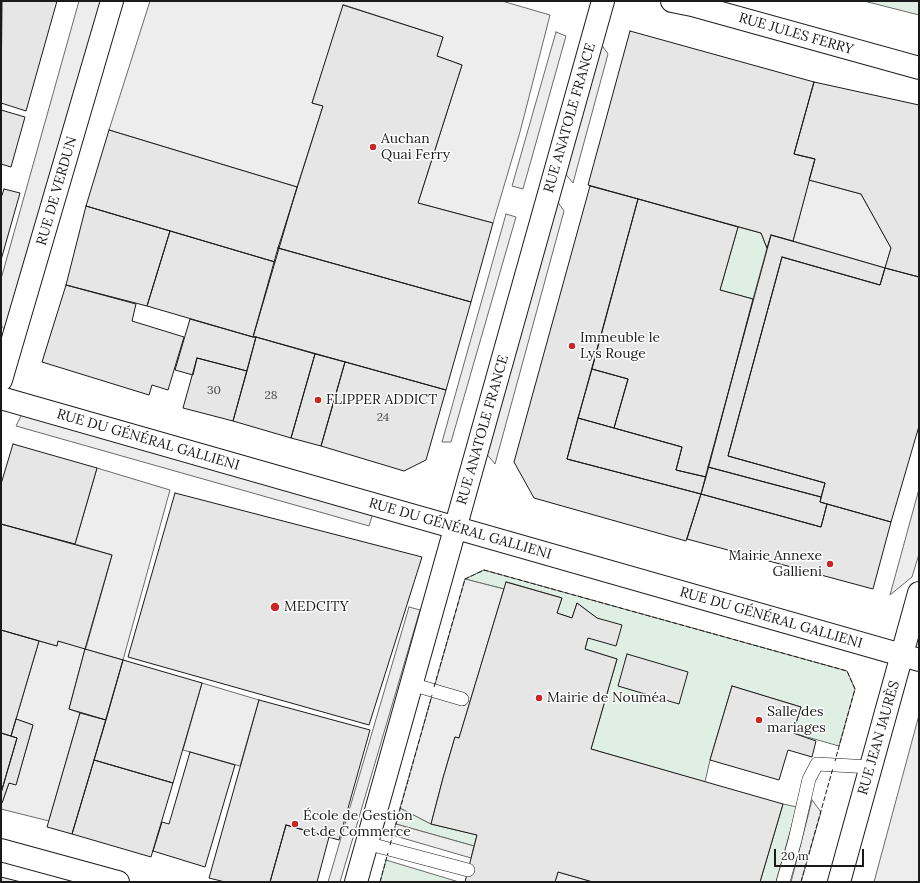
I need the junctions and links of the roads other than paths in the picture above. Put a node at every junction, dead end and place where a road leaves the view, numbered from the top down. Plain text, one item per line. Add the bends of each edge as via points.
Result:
1 (112, 1) edge
2 (603, 1) edge
3 (672, 1) edge
4 (919, 68) edge
5 (1, 380) edge
6 (1, 398) edge
7 (455, 528) junction
8 (919, 593) edge
9 (910, 658) edge
10 (411, 684) junction
11 (462, 699) dead end
12 (871, 767) junction
13 (366, 843) junction
14 (1, 850) edge
15 (468, 870) dead end
16 (118, 882) edge
17 (356, 882) edge
18 (783, 882) edge
19 (839, 882) edge

1 - 5 street, RUE DE VERDUN
2 - 7 street, RUE ANATOLE FRANCE
3 - 4 street, RUE JULES FERRY
6 - 7 street, RUE DU GÉNÉRAL GALLIENI
7 - 9 street, RUE DU GÉNÉRAL GALLIENI
7 - 10 street, RUE ANATOLE FRANCE
8 - 9 street, RUE JEAN JAURÈS
9 - 12 street, RUE JEAN JAURÈS
10 - 11 lane
10 - 13 street, RUE ANATOLE FRANCE
12 - 18 lane via 817,764 809,779
12 - 19 street, RUE JEAN JAURÈS
13 - 15 lane
13 - 17 street, RUE ANATOLE FRANCE
14 - 16 street

